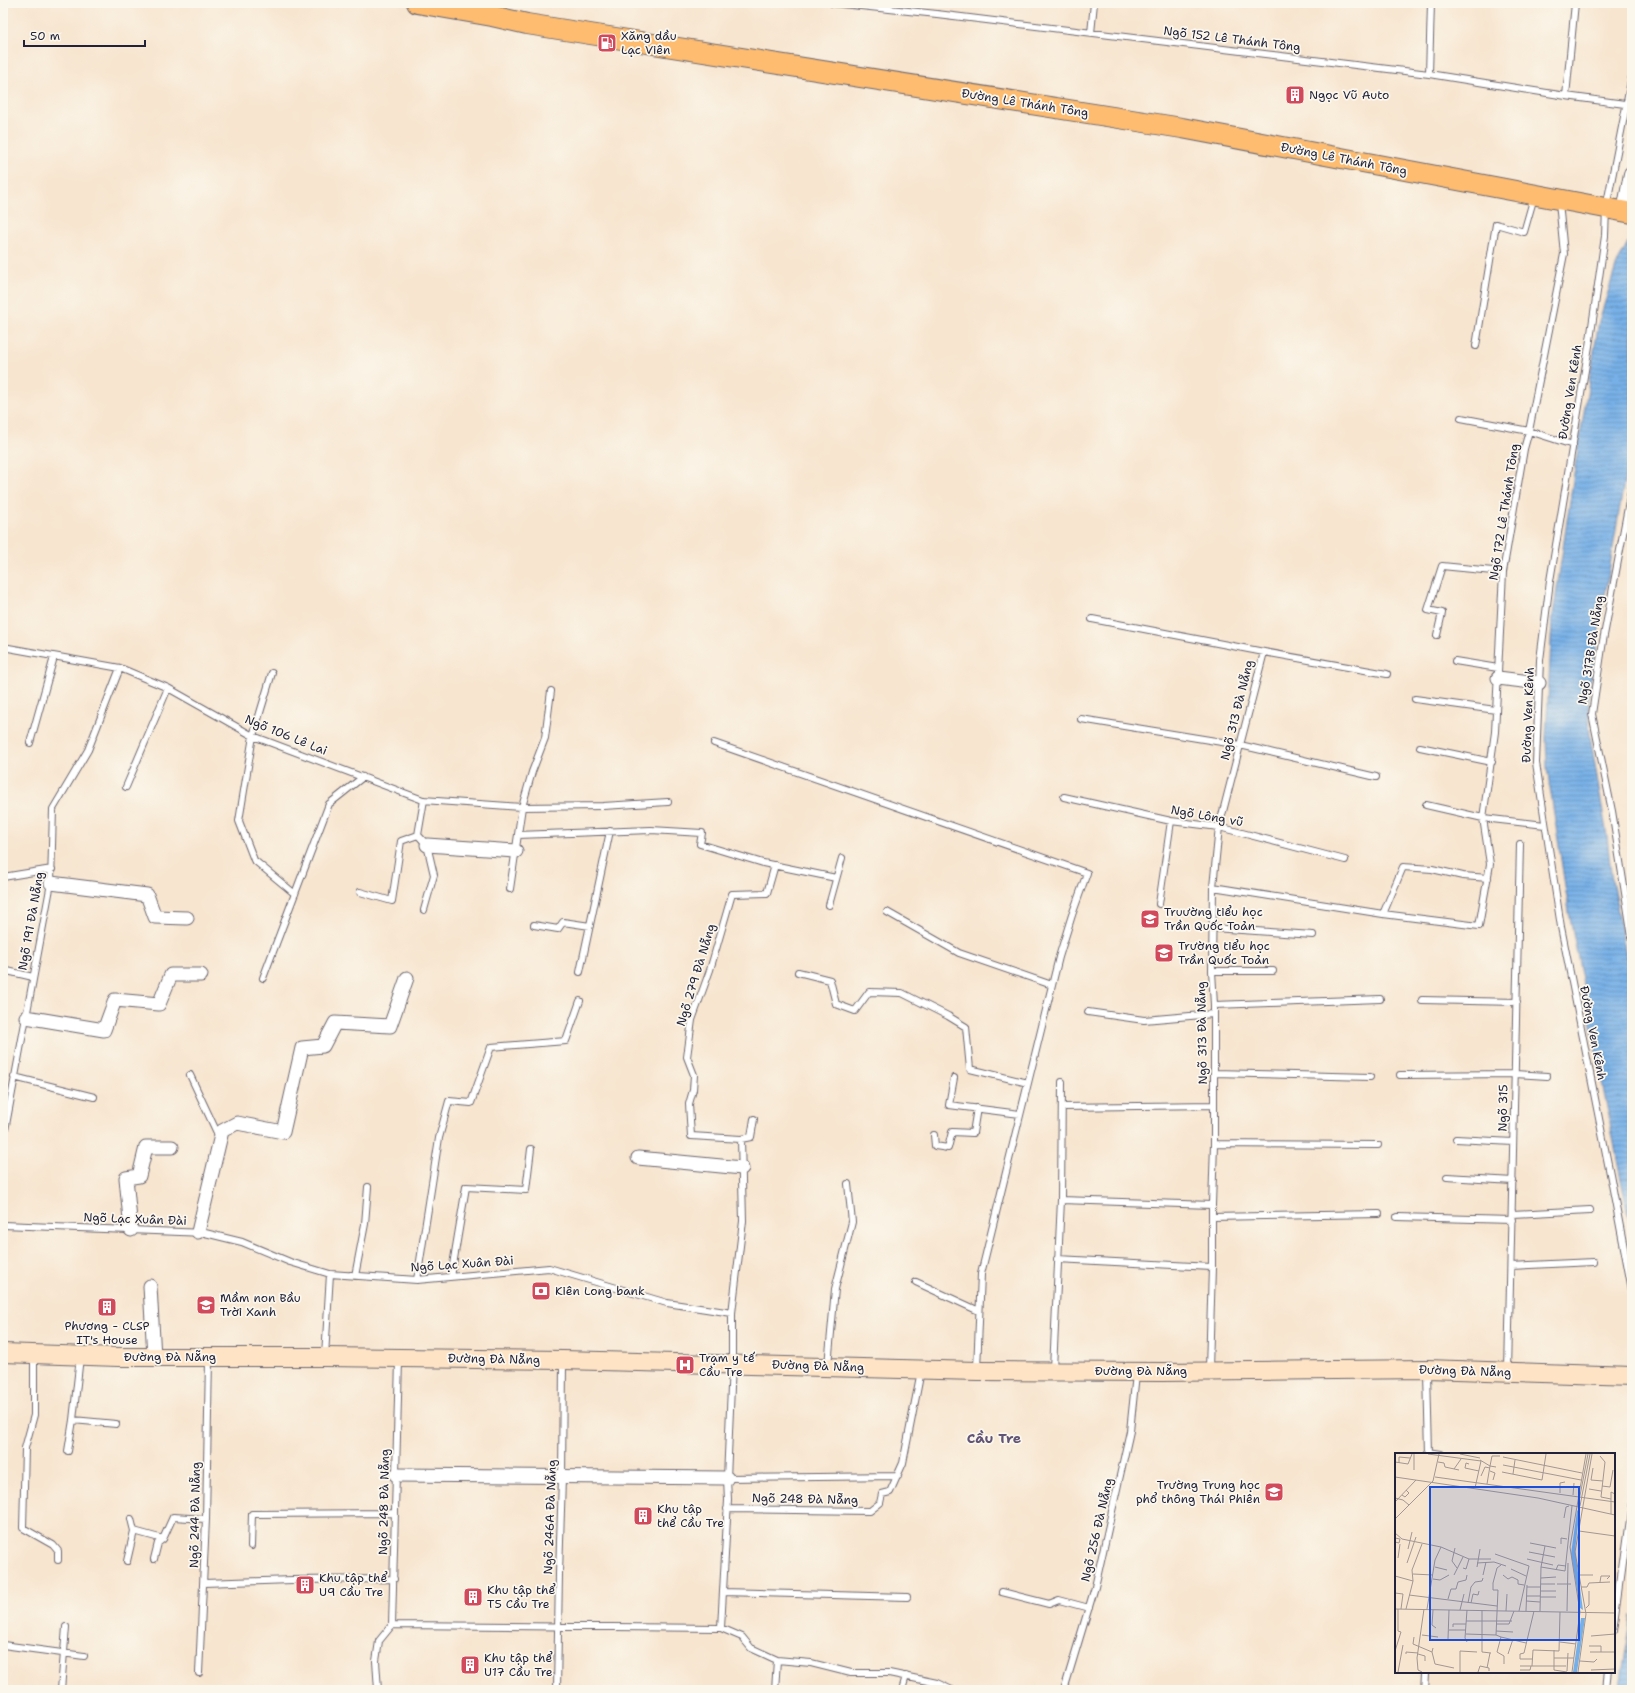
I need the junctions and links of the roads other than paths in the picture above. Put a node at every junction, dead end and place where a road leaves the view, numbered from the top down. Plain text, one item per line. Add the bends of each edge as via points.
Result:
1 (417, 3) edge
2 (832, 3) edge
3 (1094, 3) edge
4 (1431, 3) edge
5 (1575, 3) edge
6 (1091, 33) junction
7 (1429, 74) junction
8 (1632, 76) edge
9 (1566, 96) junction
10 (1630, 104) edge
11 (1632, 174) edge
12 (1534, 196) junction
13 (1559, 200) junction
14 (1621, 211) edge
15 (1476, 346) dead end
16 (1461, 418) dead end
17 (1529, 431) junction
18 (1573, 445) junction
19 (1632, 486) edge
20 (1503, 572) junction
21 (1092, 619) dead end
22 (1437, 635) dead end
23 (3, 647) edge
24 (1264, 652) junction
25 (54, 657) junction
26 (1455, 661) dead end
27 (120, 668) junction
28 (272, 673) dead end
29 (1498, 673) junction
30 (1387, 674) dead end
31 (1539, 683) junction
32 (168, 688) junction
33 (551, 691) dead end
34 (1415, 699) dead end
35 (1496, 710) junction
36 (1081, 719) dead end
37 (252, 736) junction
38 (714, 743) dead end
39 (30, 744) dead end
40 (1240, 745) junction
41 (1420, 747) dead end
42 (1492, 762) junction
43 (363, 777) junction
44 (1376, 777) dead end
45 (126, 787) dead end
46 (1064, 797) dead end
47 (424, 800) junction
48 (668, 802) dead end
49 (1426, 805) dead end
50 (522, 807) junction
51 (1483, 818) junction
52 (1171, 821) junction
53 (1546, 825) junction
54 (1219, 827) junction
55 (610, 831) junction
56 (418, 835) junction
57 (518, 835) junction
58 (1520, 844) dead end
59 (428, 845) junction
60 (516, 851) junction
61 (842, 858) dead end
62 (1345, 860) dead end
63 (775, 865) junction
64 (52, 869) junction
65 (3, 877) edge
66 (836, 878) junction
67 (1488, 878) junction
68 (51, 884) junction
69 (1213, 887) junction
70 (510, 889) dead end
71 (360, 892) dead end
72 (295, 894) junction
73 (1159, 904) dead end
74 (828, 905) dead end
75 (424, 910) dead end
76 (887, 912) dead end
77 (1383, 914) junction
78 (187, 918) dead end
79 (534, 925) dead end
80 (590, 926) junction
81 (1213, 928) junction
82 (1313, 935) dead end
83 (1632, 937) edge
84 (3, 970) edge
85 (1212, 971) junction
86 (1273, 971) dead end
87 (580, 972) dead end
88 (798, 972) dead end
89 (201, 975) dead end
90 (33, 977) junction
91 (263, 978) dead end
92 (407, 978) dead end
93 (1052, 985) junction
94 (1380, 999) dead end
95 (1422, 1000) dead end
96 (580, 1001) dead end
97 (1517, 1002) junction
98 (1214, 1005) junction
99 (1088, 1012) dead end
100 (1214, 1014) junction
101 (26, 1017) junction
102 (1214, 1073) junction
103 (1515, 1074) junction
104 (190, 1075) dead end
105 (1400, 1075) dead end
106 (1547, 1076) dead end
107 (14, 1077) junction
108 (1370, 1077) dead end
109 (954, 1078) dead end
110 (1062, 1082) dead end
111 (1028, 1083) junction
112 (94, 1097) dead end
113 (1214, 1105) junction
114 (1062, 1107) junction
115 (977, 1108) junction
116 (5, 1111) edge
117 (1020, 1114) junction
118 (754, 1119) dead end
119 (934, 1135) dead end
120 (741, 1138) junction
121 (1456, 1139) dead end
122 (220, 1140) junction
123 (3, 1141) edge
124 (1513, 1142) junction
125 (1214, 1144) junction
126 (1378, 1145) dead end
127 (172, 1147) dead end
128 (531, 1149) dead end
129 (638, 1158) dead end
130 (742, 1168) junction
131 (1447, 1177) dead end
132 (1513, 1181) junction
133 (848, 1184) dead end
134 (368, 1187) dead end
135 (1061, 1200) junction
136 (1212, 1205) junction
137 (1590, 1210) dead end
138 (1379, 1214) dead end
139 (1212, 1217) junction
140 (1398, 1217) dead end
141 (1512, 1217) junction
142 (3, 1225) edge
143 (130, 1230) junction
144 (198, 1232) junction
145 (1057, 1259) junction
146 (1593, 1262) dead end
147 (1511, 1266) junction
148 (1212, 1267) junction
149 (330, 1274) junction
150 (355, 1276) junction
151 (451, 1277) junction
152 (417, 1280) junction
153 (916, 1282) dead end
154 (150, 1286) dead end
155 (1632, 1290) edge
156 (979, 1311) junction
157 (732, 1313) junction
158 (3, 1353) edge
159 (34, 1354) junction
160 (80, 1356) junction
161 (154, 1357) junction
162 (209, 1357) junction
163 (325, 1357) junction
164 (399, 1358) junction
165 (563, 1360) junction
166 (732, 1364) junction
167 (828, 1366) junction
168 (921, 1370) junction
169 (1427, 1370) junction
170 (977, 1371) junction
171 (1053, 1371) junction
172 (1136, 1371) junction
173 (1209, 1371) junction
174 (1508, 1372) junction
175 (1632, 1376) edge
176 (73, 1420) junction
177 (116, 1424) dead end
178 (68, 1451) dead end
179 (1428, 1453) edge
180 (396, 1475) junction
181 (898, 1476) junction
182 (562, 1478) junction
183 (727, 1478) junction
184 (1632, 1497) edge
185 (727, 1509) junction
186 (395, 1513) junction
187 (131, 1519) dead end
188 (206, 1519) junction
189 (134, 1531) junction
190 (162, 1539) junction
191 (251, 1546) dead end
192 (154, 1559) dead end
193 (58, 1560) dead end
194 (127, 1562) dead end
195 (394, 1579) junction
196 (204, 1583) junction
197 (723, 1592) junction
198 (1002, 1592) dead end
199 (907, 1597) dead end
200 (1089, 1608) junction
201 (1615, 1623) edge
202 (392, 1625) junction
203 (558, 1626) junction
204 (66, 1627) dead end
205 (721, 1628) junction
206 (3, 1645) edge
207 (64, 1653) junction
208 (84, 1656) dead end
209 (777, 1660) junction
210 (199, 1673) dead end
211 (1424, 1673) edge
212 (1608, 1673) edge
213 (906, 1676) junction
214 (61, 1690) edge
215 (378, 1690) edge
216 (557, 1690) edge
217 (775, 1690) edge
218 (902, 1690) edge
219 (952, 1690) edge
220 (1064, 1690) edge
221 (1423, 1690) edge
222 (1606, 1690) edge

1 - 12 main road, Đường Lê Thánh Tông via 492,12 534,26 1182,128
2 - 6 lane, Ngõ 152 Lê Thánh Tông
3 - 6 lane
4 - 7 lane
5 - 9 lane
6 - 7 lane, Ngõ 152 Lê Thánh Tông
7 - 9 lane, Ngõ 152 Lê Thánh Tông
8 - 10 lane, Đường Ven Kênh
9 - 10 lane, Ngõ 152 Lê Thánh Tông
10 - 14 lane, Đường Ven Kênh
11 - 14 street
12 - 13 main road, Đường Lê Thánh Tông
12 - 15 lane via 1524,232 1496,224
13 - 14 main road, Đường Lê Thánh Tông
13 - 17 lane, Ngõ 172 Lê Thánh Tông via 1564,254
14 - 18 lane, Đường Ven Kênh via 1605,236
16 - 17 lane
17 - 18 lane
17 - 20 lane, Ngõ 172 Lê Thánh Tông
18 - 31 lane, Đường Ven Kênh via 1550,581
19 - 83 lane, Ngõ 317B Đà Nẵng via 1592,714 1612,811
20 - 22 lane via 1442,566 1428,610 1442,613
20 - 29 lane, Ngõ 172 Lê Thánh Tông
21 - 24 lane
23 - 25 lane, Ngõ 106 Lê Lai
24 - 30 lane
24 - 40 lane, Ngõ 313 Đà Nẵng
25 - 27 lane, Ngõ 106 Lê Lai
25 - 39 lane
26 - 29 lane
27 - 32 lane, Ngõ 106 Lê Lai
27 - 64 lane, Ngõ 191 Đà Nẵng via 88,750 53,810
28 - 37 lane
29 - 31 street
29 - 35 lane, Ngõ 172 Lê Thánh Tông
31 - 53 lane, Đường Ven Kênh via 1536,762
32 - 37 lane, Ngõ 106 Lê Lai
32 - 45 lane
33 - 50 lane via 545,738
34 - 35 lane
35 - 42 lane, Ngõ 172 Lê Thánh Tông
36 - 40 lane
37 - 43 lane, Ngõ 106 Lê Lai
37 - 72 lane via 239,821 254,860
38 - 93 lane via 1087,873
40 - 44 lane
40 - 54 lane, Ngõ 313 Đà Nẵng
41 - 42 lane
42 - 51 lane, Ngõ 172 Lê Thánh Tông
43 - 47 lane, Ngõ 106 Lê Lai
43 - 72 lane via 329,804
46 - 52 lane, Ngõ Lông vũ
47 - 50 lane, Ngõ 106 Lê Lai
47 - 56 lane
48 - 50 lane, Ngõ 106 Lê Lai
49 - 51 lane
50 - 57 lane
51 - 53 lane
51 - 67 lane, Ngõ 172 Lê Thánh Tông via 1490,864
52 - 54 lane, Ngõ Lông vũ
52 - 73 lane
53 - 155 lane, Đường Ven Kênh via 1561,927
54 - 62 lane, Ngõ Lông vũ
54 - 69 lane, Ngõ 313 Đà Nẵng
55 - 57 lane
55 - 63 lane via 702,833 700,844
55 - 80 lane
56 - 59 lane
56 - 71 lane via 401,841 392,902
57 - 60 lane
58 - 97 lane, Ngõ 315
59 - 60 street
59 - 75 lane via 434,875
60 - 70 lane
61 - 66 lane
63 - 66 lane
63 - 120 lane, Ngõ 279 Đà Nẵng via 767,893 732,894 710,970 692,1020 687,1057 694,1075 689,1104 691,1136
64 - 65 lane
64 - 68 lane, Ngõ 191 Đà Nẵng
66 - 74 lane
67 - 77 lane via 1403,867
67 - 77 lane, Ngõ 172 Lê Thánh Tông via 1479,926
68 - 78 street via 147,895 155,917
68 - 90 lane, Ngõ 191 Đà Nẵng
69 - 77 lane
69 - 81 lane, Ngõ 313 Đà Nẵng
72 - 91 lane
76 - 93 lane via 959,953
79 - 80 lane via 558,929 563,922
80 - 87 lane
81 - 82 lane
81 - 85 lane, Ngõ 313 Đà Nẵng
84 - 90 lane
85 - 86 lane
85 - 98 lane, Ngõ 313 Đà Nẵng
88 - 111 lane via 830,980 836,1004 855,1011 869,992 902,993 966,1027 970,1069
89 - 101 street via 171,976 159,1004 115,1000 104,1030
90 - 101 lane, Ngõ 191 Đà Nẵng
92 - 122 street via 390,1026 335,1024 323,1046 302,1048 283,1132 237,1123 222,1131
93 - 111 lane
94 - 98 lane
95 - 97 lane
96 - 152 lane via 566,1041 491,1047 471,1103 449,1101 439,1138
97 - 103 lane, Ngõ 315
98 - 100 lane, Ngõ 313 Đà Nẵng
99 - 100 lane via 1144,1020
100 - 102 lane, Ngõ 313 Đà Nẵng
101 - 107 lane, Ngõ 191 Đà Nẵng
102 - 108 lane
102 - 113 lane, Ngõ 313 Đà Nẵng
103 - 105 lane
103 - 106 lane
103 - 124 lane, Ngõ 315
104 - 122 lane
107 - 112 lane
107 - 116 lane, Ngõ 191 Đà Nẵng
109 - 115 lane via 948,1105
110 - 114 lane
111 - 117 lane
113 - 114 lane
113 - 125 lane, Ngõ 313 Đà Nẵng
114 - 135 lane
115 - 117 lane
115 - 119 lane via 974,1133 952,1132 948,1148 935,1146
116 - 123 lane, Ngõ 191 Đà Nẵng
117 - 156 lane via 981,1274
118 - 120 lane via 751,1138
120 - 130 lane
121 - 124 lane
122 - 144 street
124 - 132 lane, Ngõ 315
125 - 126 lane
125 - 136 lane, Ngõ 313 Đà Nẵng
127 - 143 street via 146,1147 139,1176 126,1178
128 - 151 lane via 526,1190 466,1187
129 - 130 street
130 - 157 lane via 743,1221
131 - 132 lane
132 - 141 lane, Ngõ 315
133 - 167 lane via 852,1222 835,1289
134 - 150 lane via 365,1224
135 - 136 lane
135 - 145 lane
136 - 139 lane, Ngõ 313 Đà Nẵng
137 - 141 lane
138 - 139 lane
139 - 148 lane, Ngõ 313 Đà Nẵng
140 - 141 lane
141 - 147 lane, Ngõ 315
142 - 143 lane, Ngõ Lạc Xuân Đài
143 - 144 lane, Ngõ Lạc Xuân Đài
144 - 149 lane, Ngõ Lạc Xuân Đài via 242,1242 290,1262
145 - 148 lane
145 - 171 lane
146 - 147 lane
147 - 174 lane, Ngõ 315
148 - 173 lane, Ngõ 313 Đà Nẵng
149 - 150 lane, Ngõ Lạc Xuân Đài
149 - 163 lane
150 - 152 lane, Ngõ Lạc Xuân Đài
151 - 152 lane, Ngõ Lạc Xuân Đài
151 - 157 lane, Ngõ Lạc Xuân Đài via 550,1268 667,1303
153 - 156 lane
154 - 161 street
156 - 170 lane
157 - 166 lane
158 - 159 main road, Đường Đà Nẵng
159 - 160 main road, Đường Đà Nẵng
159 - 193 lane via 34,1415 25,1448 23,1528 53,1545 58,1551
160 - 161 main road, Đường Đà Nẵng
160 - 176 lane
161 - 162 main road, Đường Đà Nẵng
162 - 163 main road, Đường Đà Nẵng
162 - 188 lane, Ngõ 244 Đà Nẵng
163 - 164 main road, Đường Đà Nẵng
164 - 165 main road, Đường Đà Nẵng
164 - 180 lane, Ngõ 248 Đà Nẵng
165 - 166 main road, Đường Đà Nẵng
165 - 182 lane, Ngõ 246A Đà Nẵng
166 - 167 main road, Đường Đà Nẵng
166 - 183 lane
167 - 168 main road, Đường Đà Nẵng
168 - 170 main road, Đường Đà Nẵng
168 - 181 lane, Ngõ 248 Đà Nẵng via 903,1463
169 - 173 main road, Đường Đà Nẵng
169 - 174 main road, Đường Đà Nẵng
169 - 179 lane
170 - 171 main road, Đường Đà Nẵng
171 - 172 main road, Đường Đà Nẵng
172 - 173 main road, Đường Đà Nẵng
172 - 200 lane, Ngõ 256 Đà Nẵng via 1130,1431
174 - 175 main road, Đường Đà Nẵng
176 - 177 lane
176 - 178 lane
180 - 182 street
180 - 186 lane, Ngõ 248 Đà Nẵng
181 - 183 lane
181 - 185 lane, Ngõ 248 Đà Nẵng via 890,1492 882,1494 880,1503 870,1511
182 - 183 street
182 - 203 lane, Ngõ 246A Đà Nẵng
183 - 185 lane
184 - 201 lane
185 - 197 lane
186 - 191 lane via 252,1514
186 - 195 lane, Ngõ 248 Đà Nẵng
187 - 189 lane
188 - 190 lane via 173,1517
188 - 196 lane, Ngõ 244 Đà Nẵng
189 - 190 lane
189 - 194 lane
190 - 192 lane via 158,1543
195 - 196 lane
195 - 202 lane, Ngõ 248 Đà Nẵng
196 - 210 lane, Ngõ 244 Đà Nẵng
197 - 199 lane
197 - 205 lane
198 - 200 lane via 1049,1604 1059,1600
200 - 220 lane, Ngõ 256 Đà Nẵng
202 - 203 lane
202 - 215 lane via 379,1641 376,1661
203 - 205 lane
203 - 216 lane, Ngõ 246A Đà Nẵng
204 - 207 lane
205 - 209 lane via 742,1637 751,1648
206 - 207 lane
207 - 208 lane
207 - 214 lane
209 - 213 lane via 811,1663 852,1673 889,1672
209 - 217 lane
211 - 221 lane
212 - 222 lane
213 - 218 lane
213 - 219 lane via 937,1683

